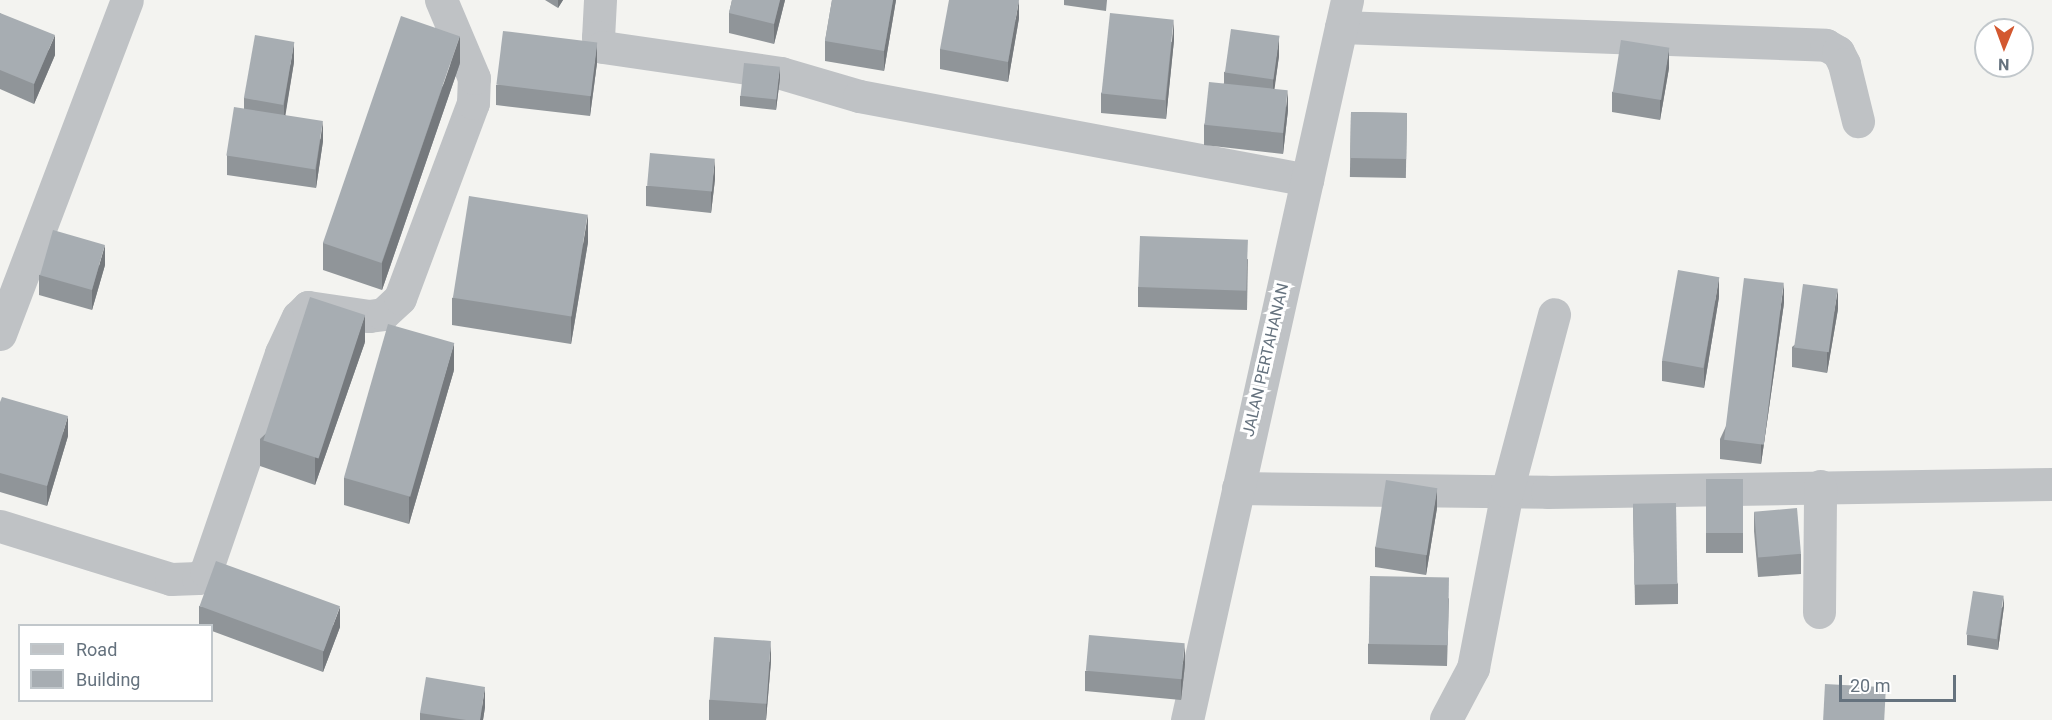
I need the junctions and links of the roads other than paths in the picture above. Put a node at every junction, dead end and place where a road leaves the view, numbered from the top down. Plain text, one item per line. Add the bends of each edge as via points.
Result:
1 (128, 0) edge
2 (441, 0) edge
3 (600, 0) edge
4 (1344, 14) edge
5 (1858, 121) dead end
6 (1307, 180) junction
7 (1554, 314) dead end
8 (0, 334) edge
9 (2052, 484) edge
10 (1820, 486) junction
11 (1238, 488) junction
12 (1507, 491) junction
13 (0, 526) edge
14 (1819, 612) dead end
15 (1446, 719) edge
16 (1187, 720) edge

1 - 8 street
2 - 13 street via 474,78 472,104 400,298 383,314 369,316 308,307 298,317 281,353 206,571 198,578 171,579
3 - 6 street via 597,37 603,47 781,73 859,96
4 - 5 street via 1826,45 1838,52 1844,64
4 - 6 street, JALAN PERTAHANAN
6 - 11 street, JALAN PERTAHANAN
7 - 12 street
9 - 10 street
10 - 12 street
10 - 14 street
11 - 12 street
11 - 16 street, JALAN PERTAHANAN
12 - 15 street via 1473,668

